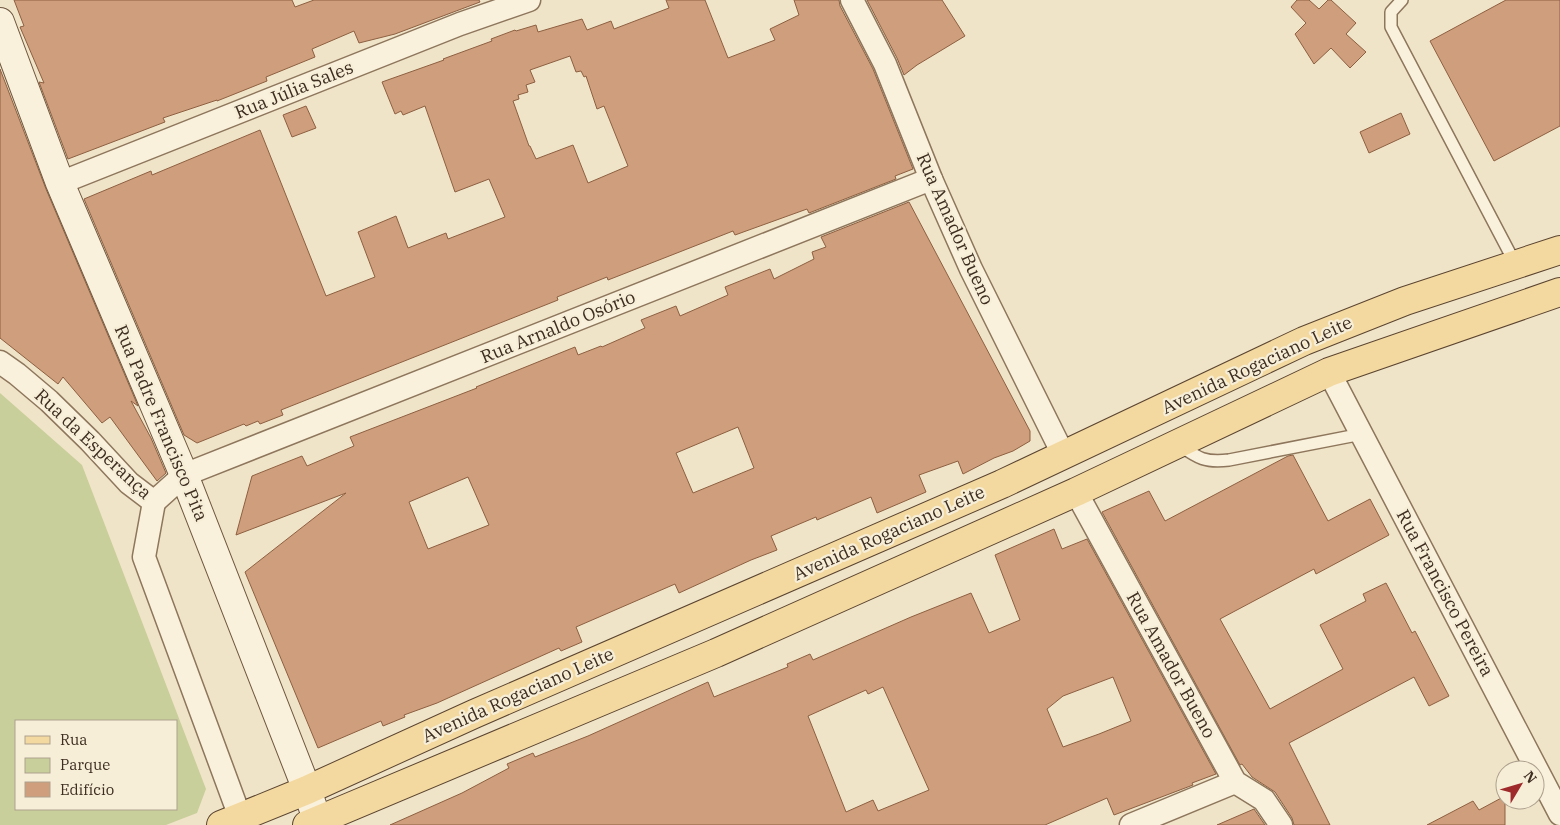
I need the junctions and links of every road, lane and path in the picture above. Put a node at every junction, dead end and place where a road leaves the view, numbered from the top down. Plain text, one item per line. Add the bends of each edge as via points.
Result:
1 (529, 0) edge
2 (852, 0) edge
3 (1402, 0) edge
4 (0, 22) edge
5 (931, 179) junction
6 (60, 183) junction
7 (1560, 250) edge
8 (1516, 265) junction
9 (1560, 292) edge
10 (0, 362) edge
11 (1330, 372) junction
12 (1362, 434) junction
13 (1178, 444) junction
14 (1064, 456) junction
15 (184, 476) junction
16 (1076, 492) junction
17 (154, 502) junction
18 (1234, 782) junction
19 (307, 790) junction
20 (1560, 814) edge
21 (231, 821) edge
22 (314, 823) edge
23 (1131, 825) edge
24 (1281, 825) edge

1 - 6 street, Rua Júlia Sales
2 - 5 street, Rua Amador Bueno via 885,64
3 - 8 lane via 1391,12 1391,27
4 - 6 street, Rua Padre Francisco Pita
5 - 14 street, Rua Amador Bueno via 971,269
5 - 15 street, Rua Arnaldo Osório
6 - 15 street, Rua Padre Francisco Pita
7 - 8 main road, Avenida Rogaciano Leite
8 - 14 main road, Avenida Rogaciano Leite via 1405,302 1304,341
9 - 11 main road, Avenida Rogaciano Leite
10 - 17 street, Rua da Esperança via 49,401 129,483
11 - 12 street, Rua Francisco Pereira
11 - 13 main road, Avenida Rogaciano Leite
12 - 13 lane via 1213,462
12 - 20 street, Rua Francisco Pereira
13 - 16 main road, Avenida Rogaciano Leite
14 - 19 main road, Avenida Rogaciano Leite
15 - 17 street, Rua da Esperança
15 - 19 street, Rua Padre Francisco Pita
16 - 18 street, Rua Amador Bueno
16 - 22 main road, Avenida Rogaciano Leite via 666,675
17 - 21 street, Rua Padre Francisco Pita via 144,557
18 - 23 street
18 - 24 street via 1264,800
19 - 21 main road, Avenida Rogaciano Leite
19 - 22 street, Rua Padre Francisco Pita

